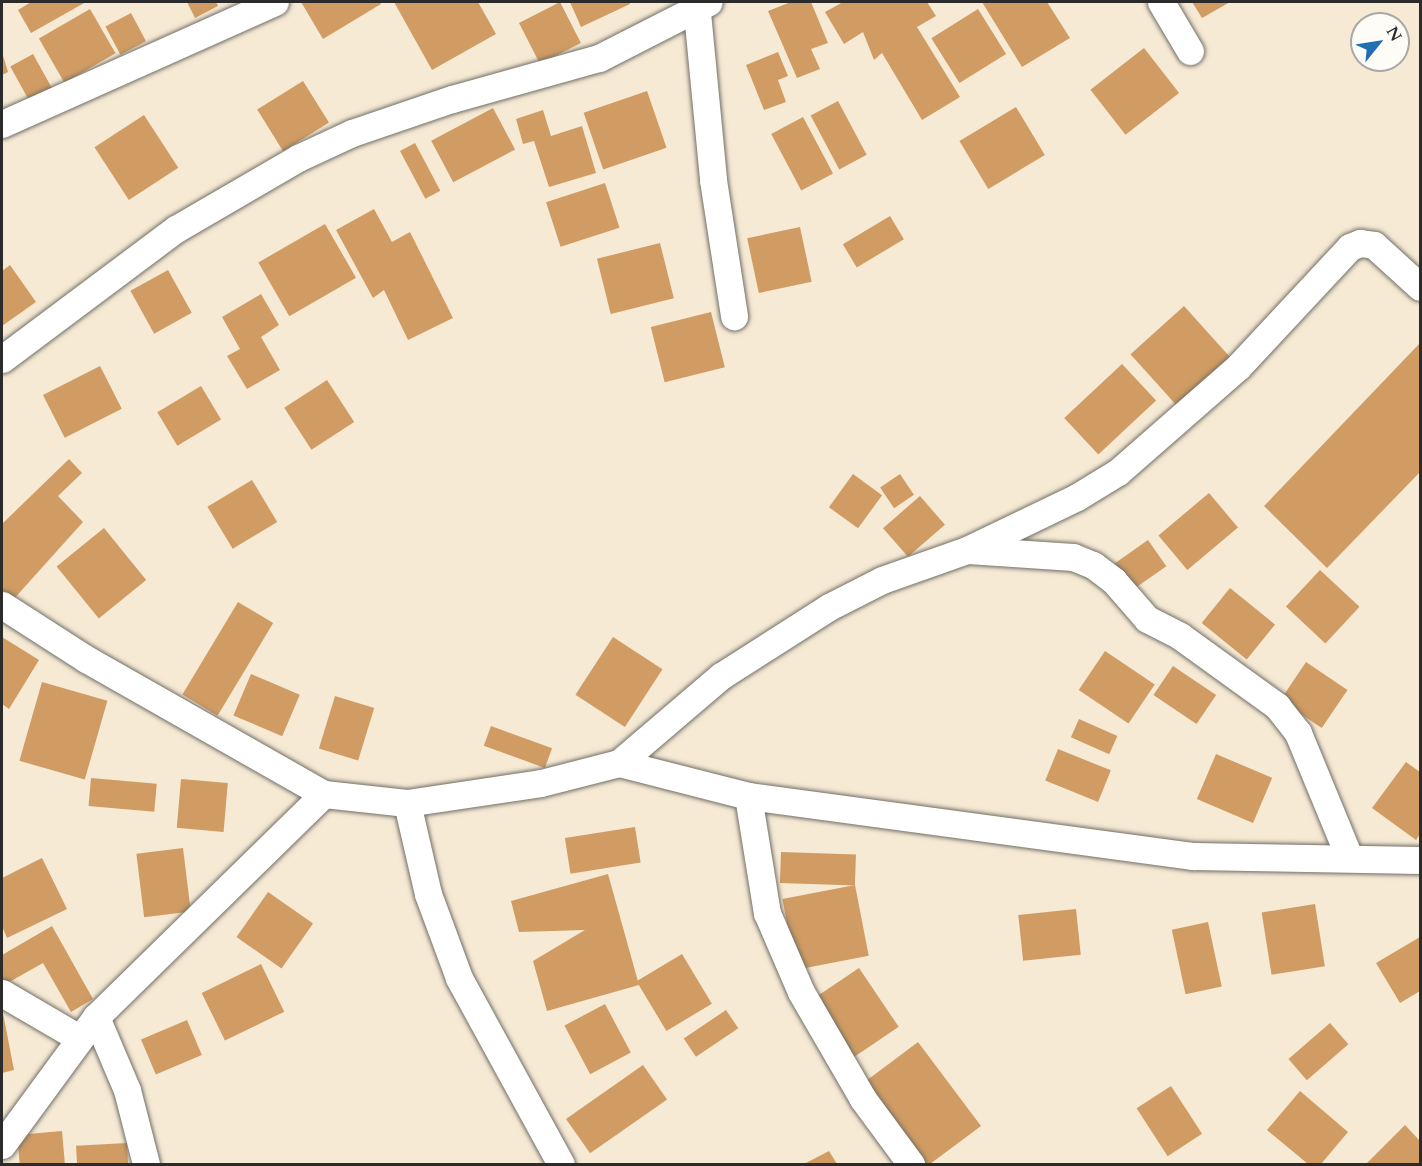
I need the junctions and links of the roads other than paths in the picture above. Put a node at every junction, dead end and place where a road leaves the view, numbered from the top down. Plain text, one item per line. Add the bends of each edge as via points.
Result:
1 (275, 2) edge
2 (1161, 2) edge
3 (701, 4) edge
4 (1190, 51) dead end
5 (2, 124) edge
6 (1420, 287) edge
7 (734, 316) dead end
8 (2, 359) edge
9 (967, 550) junction
10 (2, 605) edge
11 (619, 763) junction
12 (324, 794) junction
13 (748, 796) junction
14 (407, 803) junction
15 (1349, 857) junction
16 (1420, 860) edge
17 (2, 993) edge
18 (96, 1017) junction
19 (79, 1038) junction
20 (2, 1145) edge
21 (146, 1164) edge
22 (561, 1164) edge
23 (910, 1164) edge

1 - 5 street
2 - 4 street
3 - 7 street via 713,180
3 - 8 street via 599,58 452,99 352,133 298,158 176,229
6 - 9 street via 1374,245 1350,246 1238,367 1118,472 1077,497
9 - 11 street via 882,580 829,607 721,676
9 - 15 street via 1073,557 1093,565 1114,581 1147,619 1180,636 1277,706 1298,733
10 - 12 street via 86,659
11 - 13 street
11 - 14 street via 541,783
12 - 14 street
12 - 18 street
13 - 15 street via 1193,856
13 - 23 street via 767,913 801,992 863,1099
14 - 22 street via 428,894 459,978
15 - 16 street
17 - 19 street
18 - 19 street
18 - 21 street via 127,1090
19 - 20 street

